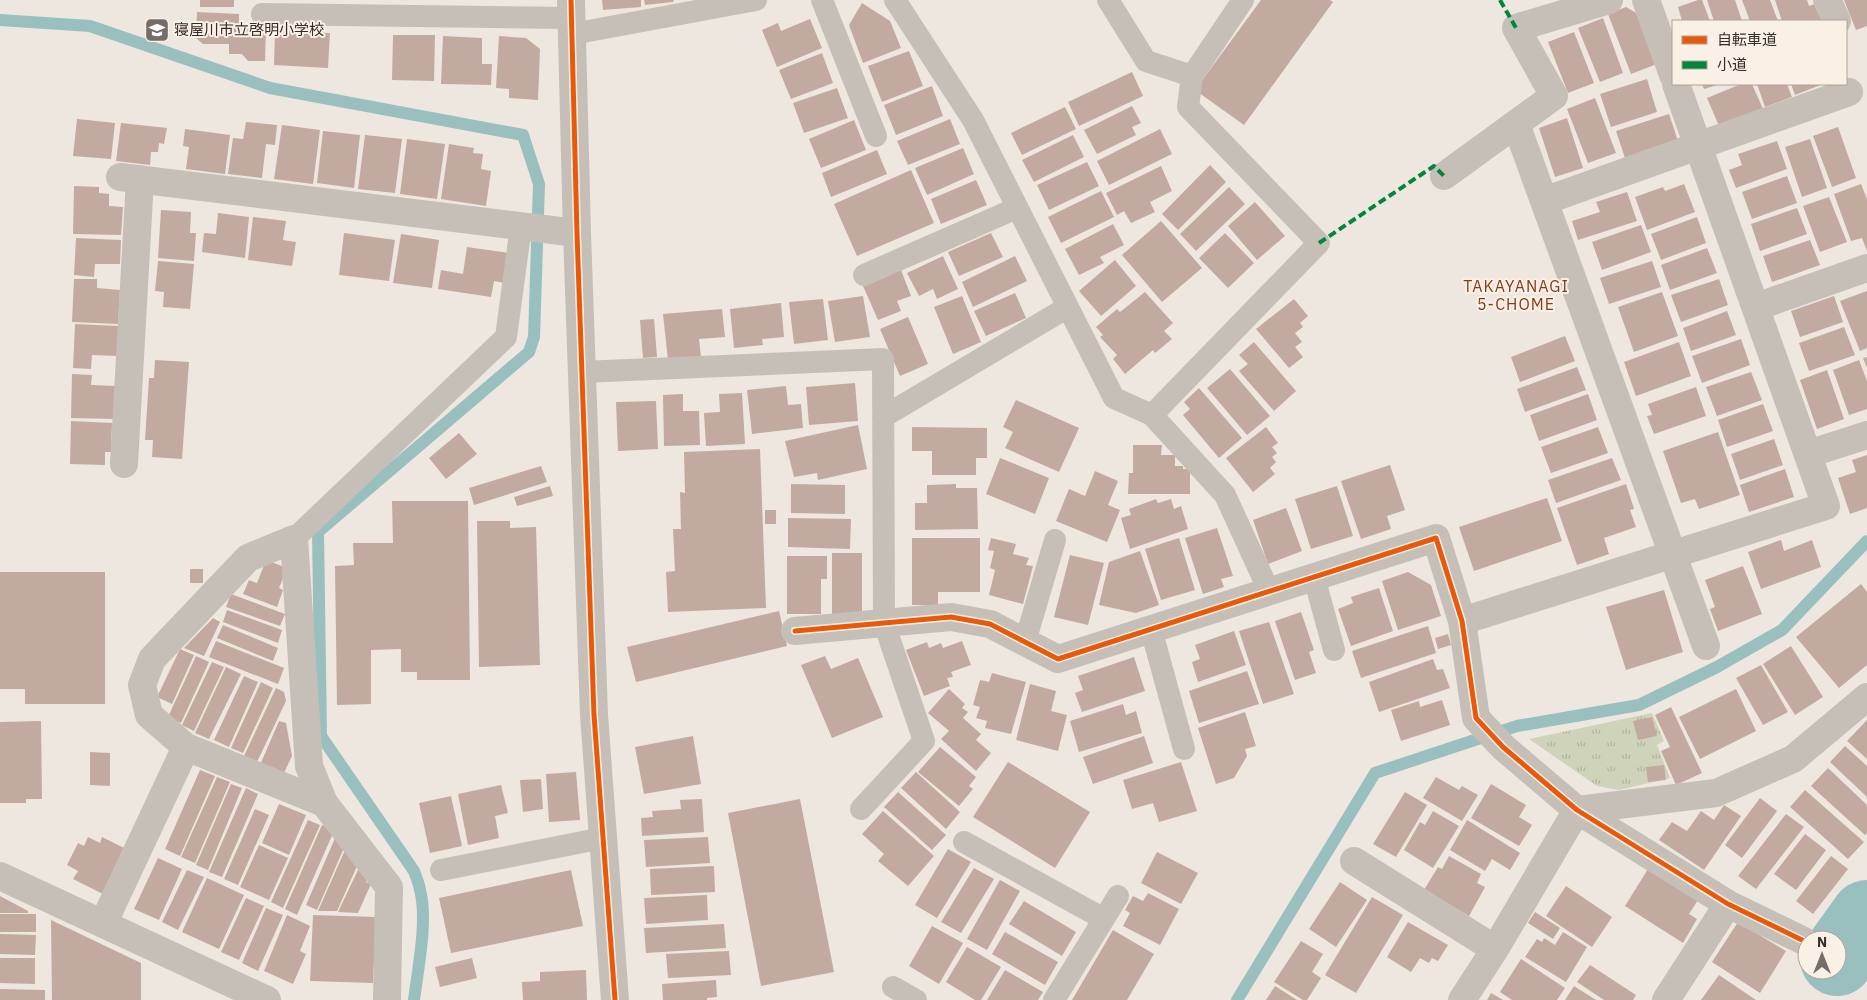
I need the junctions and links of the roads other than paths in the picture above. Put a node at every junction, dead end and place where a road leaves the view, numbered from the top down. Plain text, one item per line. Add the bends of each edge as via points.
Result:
1 (756, 0) edge
2 (822, 0) edge
3 (895, 0) edge
4 (1108, 0) edge
5 (1243, 0) edge
6 (1608, 0) edge
7 (1646, 0) edge
8 (1828, 0) edge
9 (702, 5) edge
10 (262, 14) dead end
11 (572, 18) edge
12 (1837, 20) edge
13 (1672, 72) edge
14 (1192, 76) junction
15 (1676, 85) edge
16 (1849, 92) dead end
17 (1516, 124) junction
18 (876, 136) dead end
19 (1699, 147) junction
20 (1444, 176) dead end
21 (1544, 201) junction
22 (1017, 208) junction
23 (524, 226) junction
24 (566, 232) junction
25 (1867, 268) edge
26 (864, 275) dead end
27 (1068, 307) junction
28 (1756, 307) junction
29 (582, 372) junction
30 (1152, 415) junction
31 (883, 417) junction
32 (1867, 435) edge
33 (1808, 454) junction
34 (124, 464) dead end
35 (294, 539) junction
36 (1055, 540) dead end
37 (1673, 555) junction
38 (1314, 576) junction
39 (1269, 591) junction
40 (1462, 621) junction
41 (884, 623) junction
42 (1151, 629) junction
43 (795, 631) dead end
44 (1025, 642) junction
45 (1706, 646) dead end
46 (1334, 650) dead end
47 (1867, 697) edge
48 (186, 747) junction
49 (1184, 749) dead end
50 (324, 803) junction
51 (861, 809) dead end
52 (1577, 810) junction
53 (603, 838) junction
54 (964, 842) dead end
55 (1354, 861) dead end
56 (441, 870) dead end
57 (0, 876) edge
58 (1118, 896) dead end
59 (1728, 904) junction
60 (1104, 919) junction
61 (103, 924) junction
62 (1797, 938) edge
63 (1495, 949) junction
64 (893, 987) dead end
65 (267, 1000) edge
66 (387, 1000) edge
67 (616, 1000) edge
68 (916, 1000) edge
69 (1054, 1000) edge
70 (1462, 1000) edge
71 (1666, 1000) edge

1 - 9 lane
2 - 18 lane
3 - 22 lane via 973,120
4 - 14 lane via 1146,62
5 - 14 lane
6 - 17 street via 1516,28 1554,96
7 - 13 street
8 - 12 street
9 - 11 lane
10 - 11 lane
11 - 24 street
14 - 30 lane via 1188,107 1319,243
15 - 19 street
16 - 19 street
17 - 20 street
17 - 21 street
19 - 21 street
19 - 28 street
21 - 37 street
22 - 26 lane
22 - 27 lane
23 - 24 street
23 - 34 street via 130,178
23 - 35 lane via 506,338
24 - 29 street
25 - 28 street
27 - 30 lane via 1114,398
27 - 31 lane
28 - 33 street
29 - 31 lane via 883,359
29 - 53 street via 594,714
30 - 39 lane via 1225,495
31 - 41 lane
32 - 33 street
33 - 37 street via 1826,506
35 - 48 street via 248,558 152,658 142,685 148,715
35 - 50 street via 309,766
36 - 44 lane
37 - 40 street
37 - 45 street
38 - 39 street
38 - 40 street via 1436,538
38 - 46 lane
39 - 42 street
40 - 52 street via 1476,718 1503,747
41 - 43 street
41 - 44 street via 951,617 990,624
41 - 51 lane via 924,741
42 - 44 street via 1058,658
42 - 49 lane
47 - 52 street via 1793,759 1716,793
48 - 50 street
48 - 61 street
50 - 66 street via 389,887
52 - 59 street
52 - 63 street
53 - 56 lane
53 - 67 street
54 - 60 lane
55 - 63 street
57 - 61 street
58 - 60 lane
59 - 62 street
59 - 71 street
60 - 69 lane
61 - 65 street
63 - 70 street
64 - 68 lane

